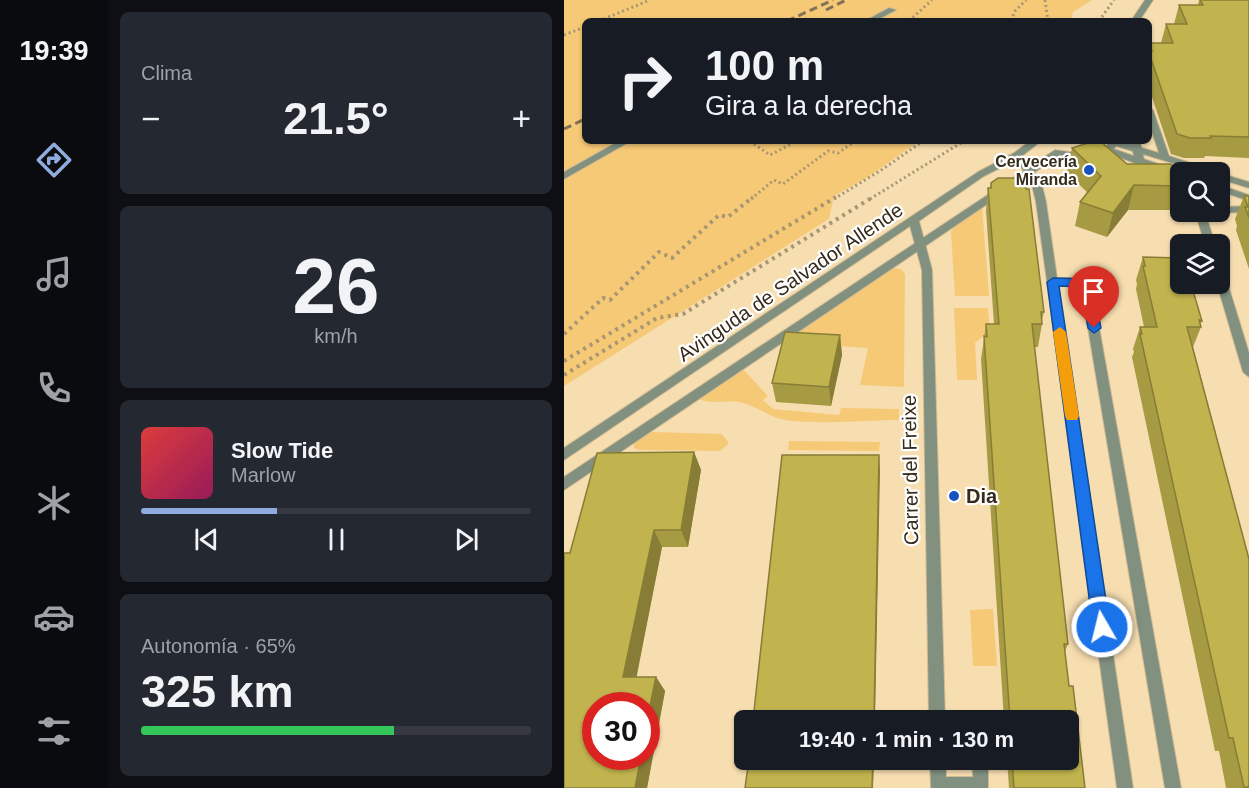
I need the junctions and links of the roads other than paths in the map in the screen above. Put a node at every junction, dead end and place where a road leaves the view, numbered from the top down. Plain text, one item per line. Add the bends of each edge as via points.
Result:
1 (1149, 0) edge
2 (892, 10) dead end
3 (875, 18) edge
4 (1137, 18) edge
5 (1152, 118) edge
6 (621, 144) edge
7 (1032, 144) edge
8 (1086, 144) edge
9 (1112, 144) edge
10 (1136, 145) edge
11 (1017, 155) junction
12 (1106, 158) junction
13 (1166, 158) junction
14 (1179, 162) edge
15 (1137, 166) junction
16 (1030, 171) junction
17 (1170, 173) edge
18 (564, 176) edge
19 (1230, 179) edge
20 (1168, 182) edge
21 (1249, 185) edge
22 (1230, 191) edge
23 (1249, 198) edge
24 (1230, 210) edge
25 (1249, 210) edge
26 (914, 221) junction
27 (920, 245) junction
28 (1053, 282) junction
29 (1226, 294) edge
30 (1249, 372) edge
31 (564, 455) edge
32 (564, 484) edge
33 (937, 710) edge
34 (938, 770) edge
35 (980, 770) edge
36 (1125, 788) edge
37 (1173, 788) edge

1 - 4 street
2 - 3 street
5 - 13 street
6 - 18 street
7 - 11 street, Avinguda de Salvador Allende
8 - 12 street
9 - 12 street
10 - 13 street
10 - 15 street
11 - 16 street
11 - 26 street, Avinguda de Salvador Allende via 981,174
12 - 15 street
12 - 16 street via 1058,152
13 - 14 street
15 - 17 street
15 - 20 street
16 - 27 street
16 - 28 street via 1041,202
19 - 21 street
22 - 23 street
24 - 25 street
26 - 27 street, Carrer del Freixe
26 - 31 street, Avinguda de Salvador Allende
27 - 32 street
27 - 33 street, Carrer del Freixe via 927,270
28 - 36 street
28 - 37 street via 1086,282
29 - 30 street
34 - 35 street via 938,785 981,785

